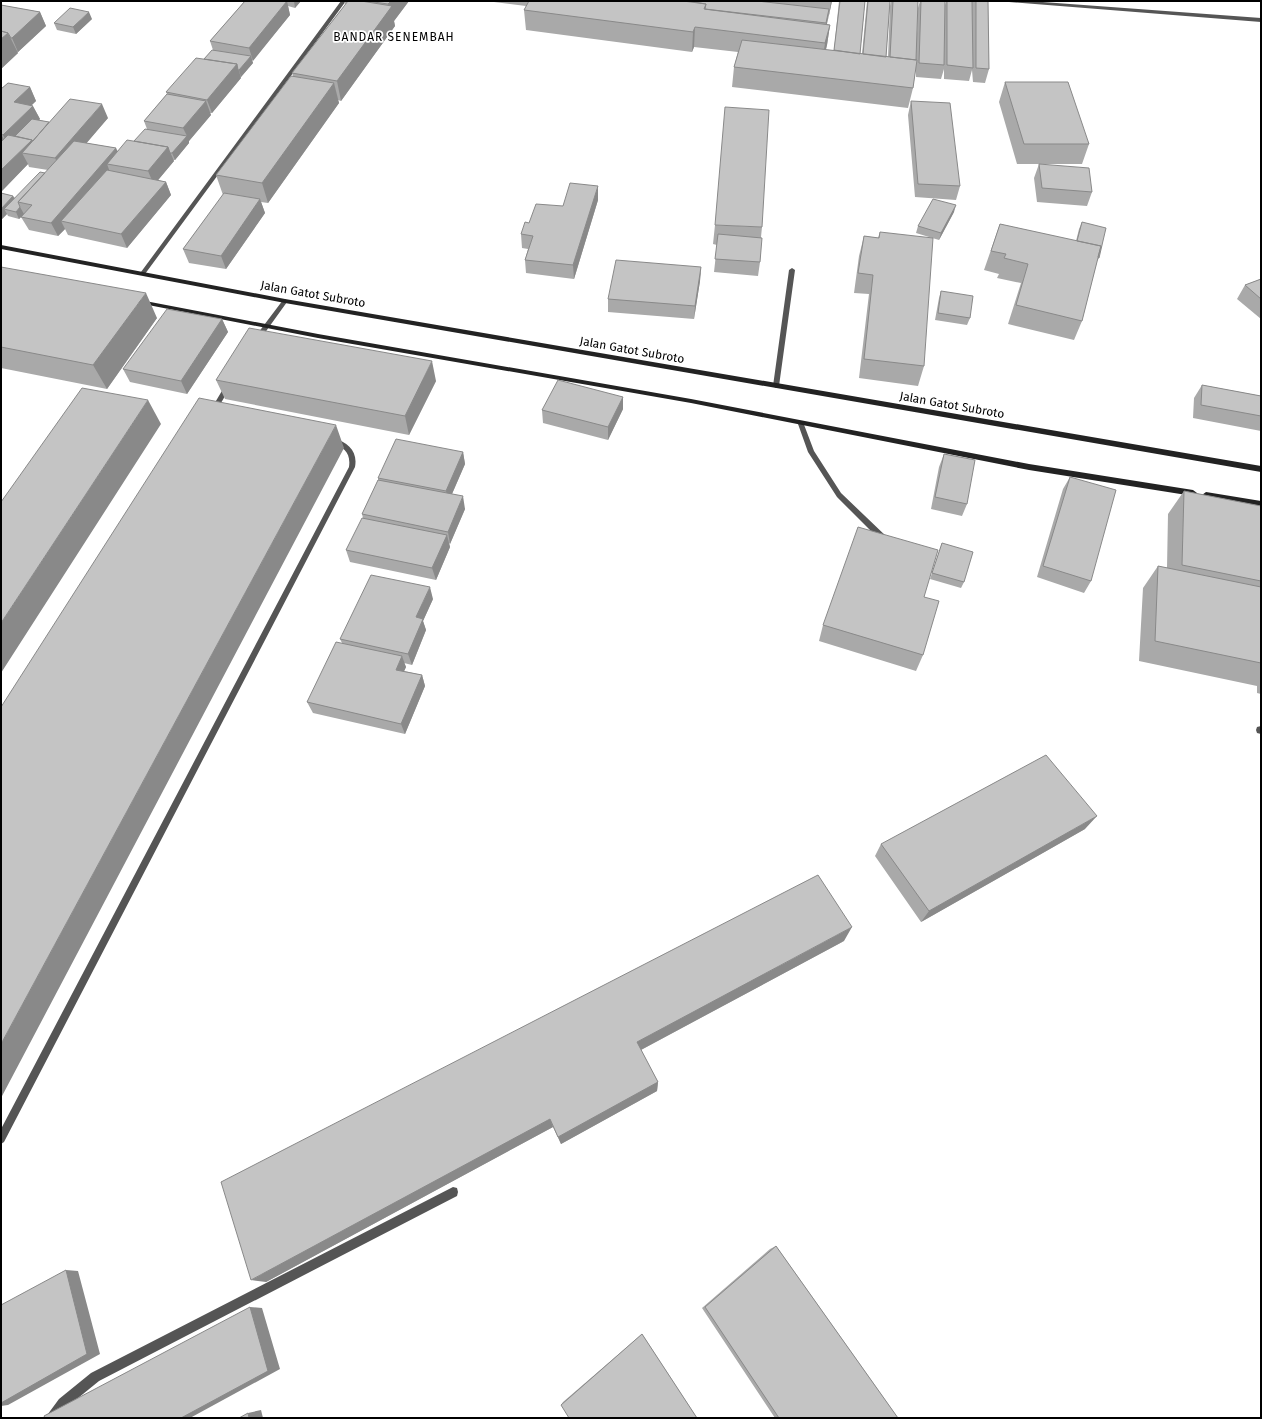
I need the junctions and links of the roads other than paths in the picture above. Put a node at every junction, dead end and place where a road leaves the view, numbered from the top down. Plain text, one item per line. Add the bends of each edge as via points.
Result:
1 (344, 1) edge
2 (1009, 1) edge
3 (1261, 20) edge
4 (1, 247) edge
5 (792, 270) dead end
6 (143, 273) junction
7 (134, 300) edge
8 (285, 301) junction
9 (265, 327) junction
10 (253, 346) edge
11 (234, 377) edge
12 (776, 386) junction
13 (217, 418) edge
14 (801, 424) junction
15 (325, 438) edge
16 (1261, 469) edge
17 (1261, 504) edge
18 (893, 548) edge
19 (1, 1139) edge
20 (453, 1192) edge
21 (51, 1418) edge

1 - 6 street
2 - 3 street
4 - 6 main road, Jalan Gatot Subroto
5 - 12 street
6 - 8 main road, Jalan Gatot Subroto
7 - 9 main road
8 - 9 street
8 - 12 main road, Jalan Gatot Subroto
9 - 10 street
9 - 14 main road via 683,400
11 - 13 street via 210,416
12 - 16 main road, Jalan Gatot Subroto
14 - 17 main road via 1030,467
14 - 18 street via 810,452 839,495
15 - 19 street via 349,448 354,460 352,466
20 - 21 street via 95,1376 63,1403

